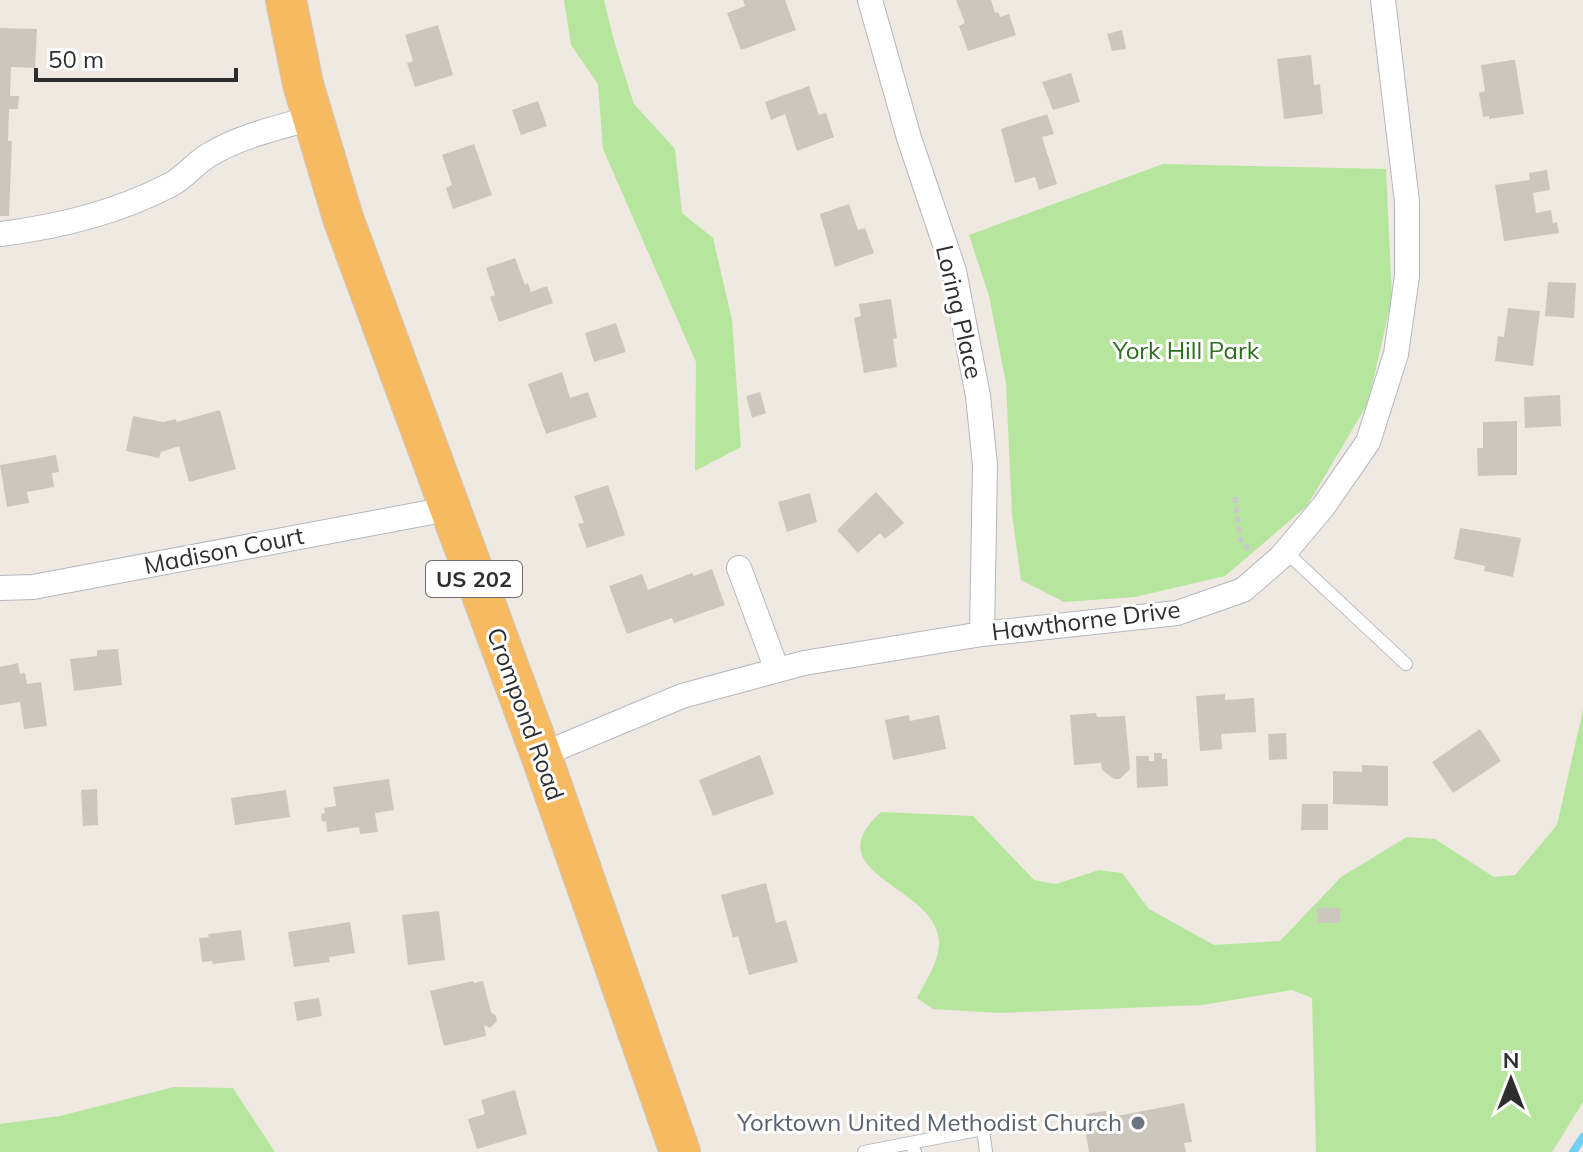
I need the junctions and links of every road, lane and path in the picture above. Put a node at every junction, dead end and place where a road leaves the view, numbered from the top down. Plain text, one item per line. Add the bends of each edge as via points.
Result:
1 (286, 0) edge
2 (870, 0) edge
3 (1383, 0) edge
4 (312, 118) junction
5 (0, 234) edge
6 (1235, 497) dead end
7 (448, 509) junction
8 (1286, 552) junction
9 (739, 568) dead end
10 (1267, 570) junction
11 (0, 588) edge
12 (982, 634) junction
13 (1406, 664) dead end
14 (777, 670) junction
15 (541, 755) junction
16 (912, 1148) edge
17 (680, 1152) edge
18 (864, 1152) edge
19 (986, 1152) edge

1 - 4 highway, Crompond Road / US 202
2 - 12 street, Loring Place via 954,271 978,396 985,465
3 - 8 street, Hawthorne Drive via 1407,202 1407,276 1396,354 1368,442
4 - 5 street via 208,155 173,184 115,209
4 - 7 highway, Crompond Road / US 202
6 - 10 path via 1240,539
7 - 11 street, Madison Court via 33,587
7 - 15 highway, Crompond Road / US 202
8 - 10 street, Hawthorne Drive
8 - 13 lane
9 - 14 street
10 - 12 street, Hawthorne Drive via 1243,590 1177,613
12 - 14 street, Hawthorne Drive
14 - 15 street, Hawthorne Drive via 682,696
15 - 17 highway, Crompond Road / US 202
16 - 18 lane
16 - 19 lane via 983,1129

